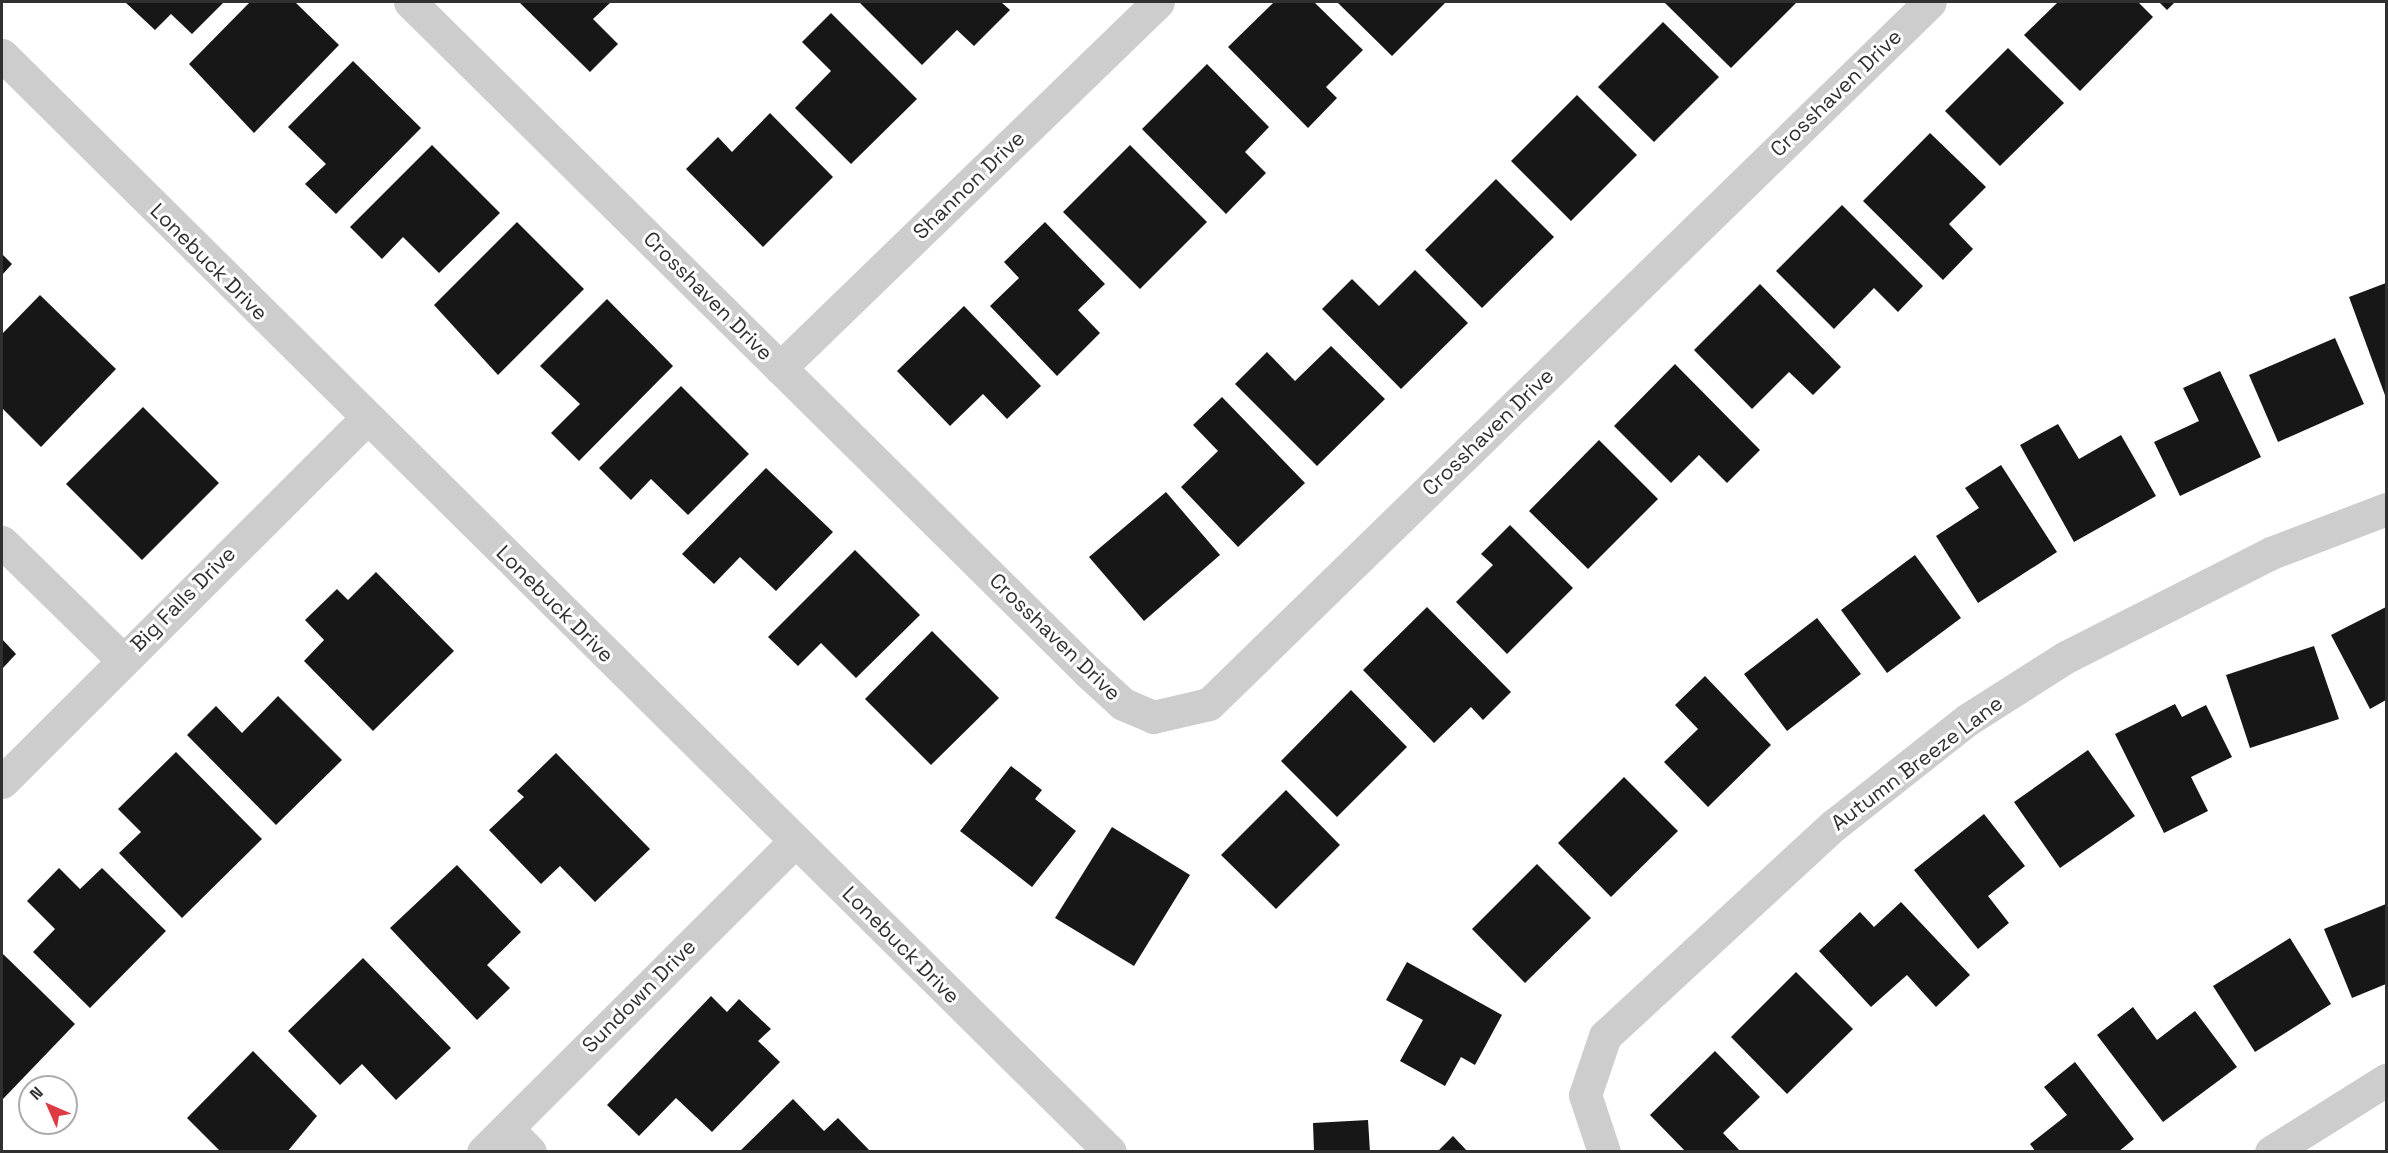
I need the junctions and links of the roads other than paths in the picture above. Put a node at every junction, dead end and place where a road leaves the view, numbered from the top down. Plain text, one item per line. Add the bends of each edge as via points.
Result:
1 (410, 2) edge
2 (1158, 2) edge
3 (1930, 2) edge
4 (2, 55) edge
5 (780, 368) junction
6 (366, 419) junction
7 (2386, 509) edge
8 (2, 542) edge
9 (122, 659) junction
10 (2, 782) edge
11 (795, 841) junction
12 (2386, 1080) edge
13 (507, 1128) junction
14 (483, 1152) edge
15 (530, 1152) edge
16 (1110, 1152) edge
17 (1604, 1152) edge
18 (2271, 1152) edge

1 - 5 street, Crosshaven Drive
2 - 5 street, Shannon Drive
3 - 5 street, Crosshaven Drive via 1209,704 1182,715 1153,717 1123,704
4 - 6 street, Lonebuck Drive
6 - 9 street, Big Falls Drive
6 - 11 street, Lonebuck Drive
7 - 17 street, Autumn Breeze Lane via 2271,553 2066,657 1967,720 1834,825 1605,1036 1585,1095
8 - 9 street
9 - 10 street, Big Falls Drive
11 - 13 street, Sundown Drive
11 - 16 street, Lonebuck Drive
12 - 18 street
13 - 14 street, Sundown Drive
13 - 15 street

